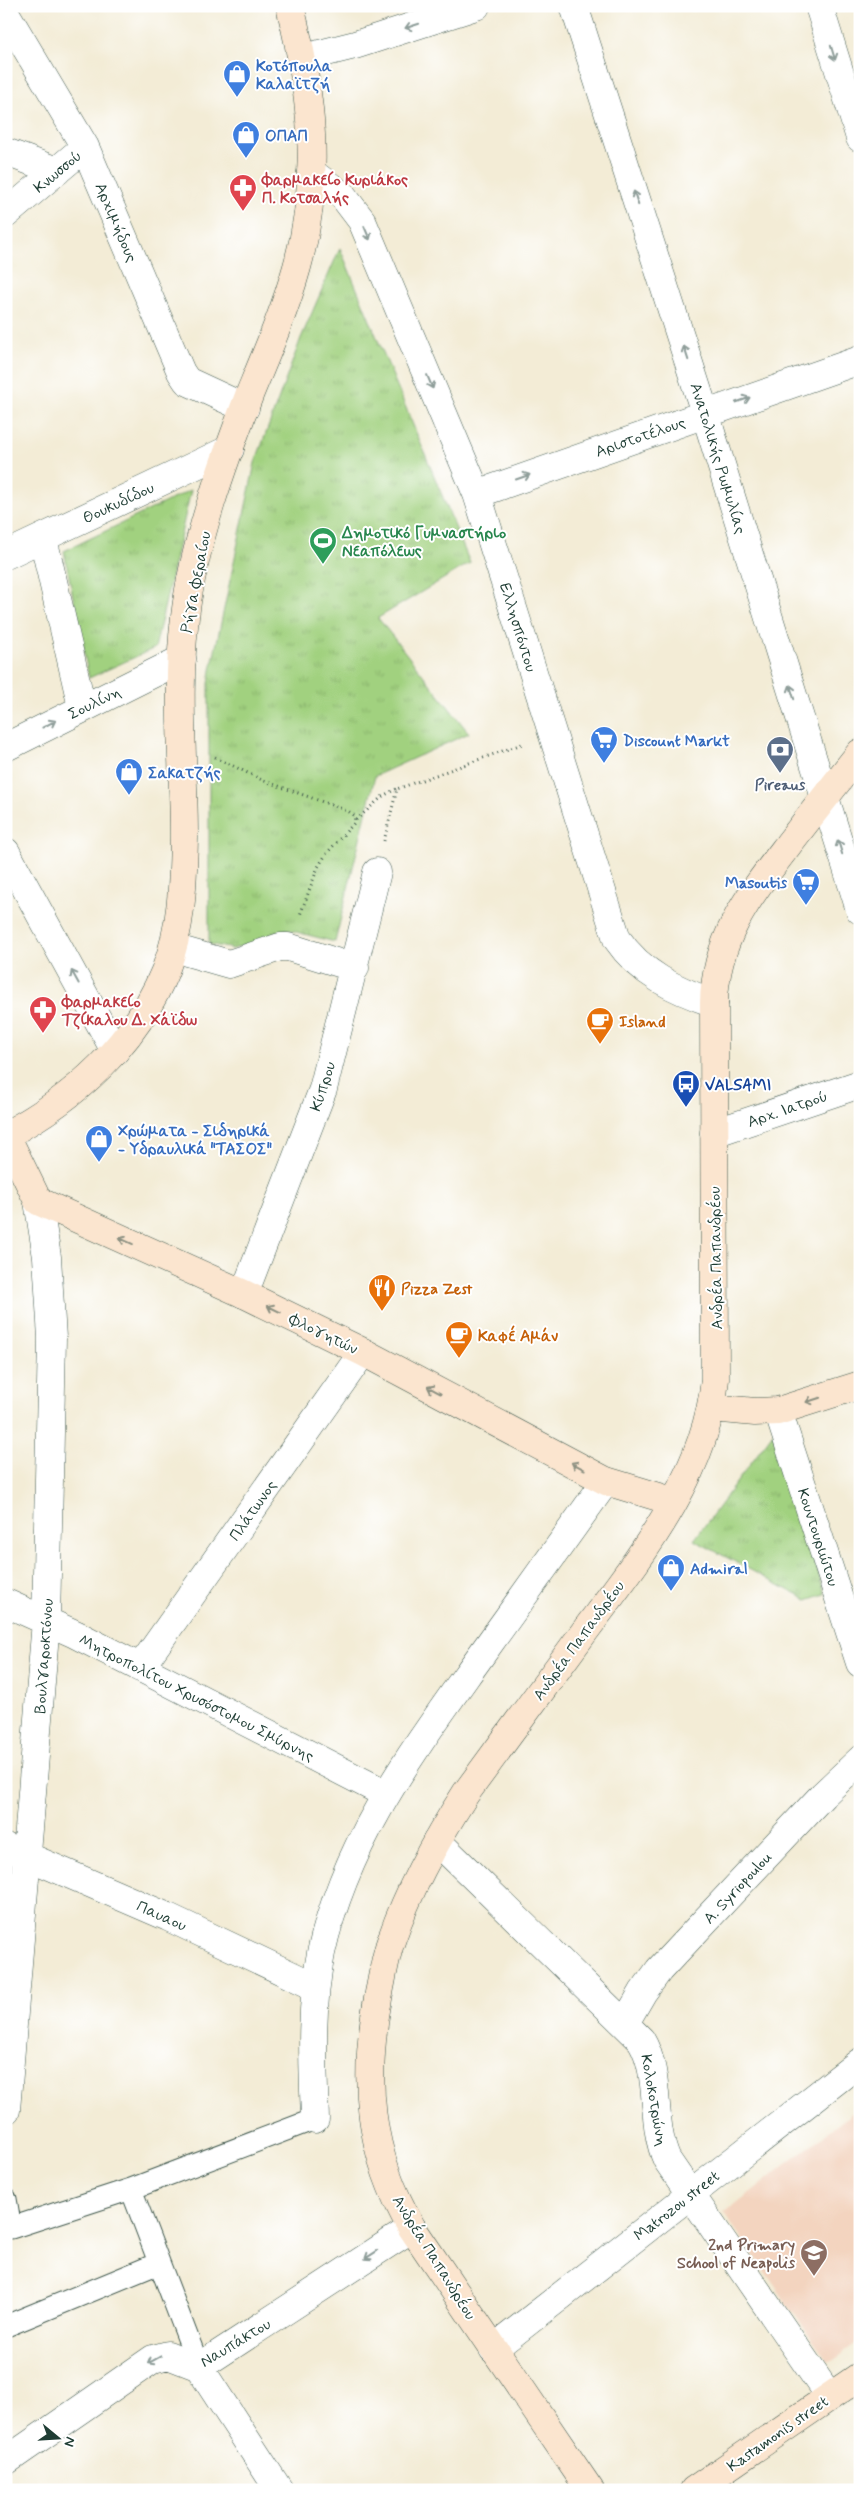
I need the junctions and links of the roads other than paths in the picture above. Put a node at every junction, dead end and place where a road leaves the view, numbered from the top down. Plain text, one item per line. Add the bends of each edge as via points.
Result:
1 (290, 6) edge
2 (476, 6) edge
3 (574, 6) edge
4 (818, 6) edge
5 (6, 14) edge
6 (303, 58) junction
7 (860, 138) edge
8 (85, 147) junction
9 (6, 152) edge
10 (57, 171) junction
11 (311, 172) junction
12 (6, 214) edge
13 (860, 360) edge
14 (245, 408) junction
15 (705, 414) junction
16 (230, 450) junction
17 (477, 494) junction
18 (43, 538) junction
19 (6, 555) edge
20 (182, 659) junction
21 (82, 707) junction
22 (6, 747) edge
23 (860, 753) edge
24 (825, 797) junction
25 (6, 852) edge
26 (377, 872) road end
27 (860, 910) edge
28 (173, 948) junction
29 (354, 968) junction
30 (714, 1003) junction
31 (115, 1051) junction
32 (860, 1084) edge
33 (714, 1133) junction
34 (6, 1135) edge
35 (38, 1201) junction
36 (244, 1294) junction
37 (364, 1352) junction
38 (860, 1385) edge
39 (712, 1408) junction
40 (778, 1411) junction
41 (606, 1481) junction
42 (672, 1501) junction
43 (6, 1603) edge
44 (46, 1621) junction
45 (860, 1663) edge
46 (140, 1668) junction
47 (860, 1760) edge
48 (386, 1794) junction
49 (437, 1841) junction
50 (16, 1851) edge
51 (316, 1987) junction
52 (625, 2023) junction
53 (860, 2062) edge
54 (6, 2110) edge
55 (315, 2119) joint
56 (131, 2189) junction
57 (690, 2194) junction
58 (6, 2198) edge
59 (412, 2228) junction
60 (9, 2229) edge
61 (159, 2263) junction
62 (6, 2326) edge
63 (493, 2349) junction
64 (199, 2367) junction
65 (860, 2376) edge
66 (829, 2396) junction
67 (6, 2461) edge
68 (279, 2490) edge
69 (590, 2490) edge
70 (694, 2490) edge

1 - 6 street, Ρήγα Φεραίου
2 -> 6 street via 355,45
15 -> 3 street, Ανατολικής Ρωμυλίας
4 -> 7 street
5 - 8 street, Αρχιμήδους
6 - 11 street, Ρήγα Φεραίου via 313,137
8 - 10 street, Κνωσσού
8 - 14 street, Αρχιμήδους via 181,372 187,381
9 - 10 street
10 - 12 street, Κνωσσού
11 - 14 street, Ρήγα Φεραίου via 298,264
11 -> 17 street, Ελλησπόντου via 343,196 362,221
15 -> 13 street, Αριστοτέλους
14 - 16 street, Ρήγα Φεραίου
17 -> 15 street, Αριστοτέλους
24 -> 15 street, Ανατολικής Ρωμυλίας
16 - 18 street, Θουκυδίδου
16 - 20 street, Ρήγα Φεραίου via 190,588
17 - 30 street, Ελλησπόντου via 617,939 634,962 647,972 685,993
18 - 19 street, Θουκυδίδου
18 - 21 street
20 - 21 street, Σουλίνη
20 - 28 street, Ρήγα Φεραίου via 184,878
22 -> 21 street, Σουλίνη
23 - 24 street, Ανδρέα Παπανδρέου
27 -> 24 street, Ανατολικής Ρωμυλίας
24 - 30 street, Ανδρέα Παπανδρέου via 748,896 720,962
31 -> 25 street
26 - 29 street, Κύπρου
28 - 29 street via 228,964 288,947
28 - 31 street, Ρήγα Φεραίου via 145,1011
29 - 36 street, Κύπρου via 323,1089
30 - 33 street, Ανδρέα Παπανδρέου
31 - 34 street, Ρήγα Φεραίου via 57,1105
32 - 33 street, Αρχ. Ιατρού
33 - 39 street, Ανδρέα Παπανδρέου via 716,1333
34 - 35 street
36 -> 35 street, Φλογητών
35 - 44 street, Βουλγαροκτόνου via 47,1257 52,1338
37 -> 36 street, Φλογητών
41 -> 37 street, Φλογητών
37 - 46 street, Πλάτωνος
38 -> 40 street
39 - 40 street
39 - 42 street, Ανδρέα Παπανδρέου via 700,1444
40 - 45 street, Κουντουριώτου
41 - 42 street, Φλογητών
41 - 48 street
42 - 49 street, Ανδρέα Παπανδρέου via 630,1570 466,1792
43 - 44 street, Μητροπολίτου Χρυσόστομου Σμύρνης
44 - 46 street, Μητροπολίτου Χρυσόστομου Σμύρνης
44 - 50 street, Βουλγαροκτόνου
46 - 48 street, Μητροπολίτου Χρυσόστομου Σμύρνης
47 - 52 street, A. Syriopoulou via 823,1795 659,1970
48 - 51 street via 368,1826 337,1897 321,1954
49 - 52 street, Κολοκοτρώνη
49 - 59 street, Ανδρέα Παπανδρέου via 391,1938 371,2056 370,2103 375,2138 386,2175
50 - 51 street, Παυαου via 168,1917
50 - 54 street, Βουλγαροκτόνου
51 - 55 street via 313,2022
52 - 57 street, Κολοκοτρώνη via 641,2040 646,2051 661,2146
53 - 57 street, Matrozou street
55 - 56 lane
56 - 60 lane
56 - 61 lane
57 - 63 street, Matrozou street
57 - 66 street, Κολοκοτρώνη
58 - 60 lane
59 - 63 street, Ανδρέα Παπανδρέου
59 -> 64 street, Ναυπάκτου
61 - 62 lane
61 - 64 lane
63 - 69 street, Ανδρέα Παπανδρέου
64 -> 67 street, Ναυπάκτου via 168,2355 153,2359
64 - 68 street
65 - 66 street, Kastamonis street
66 - 70 street, Kastamonis street

